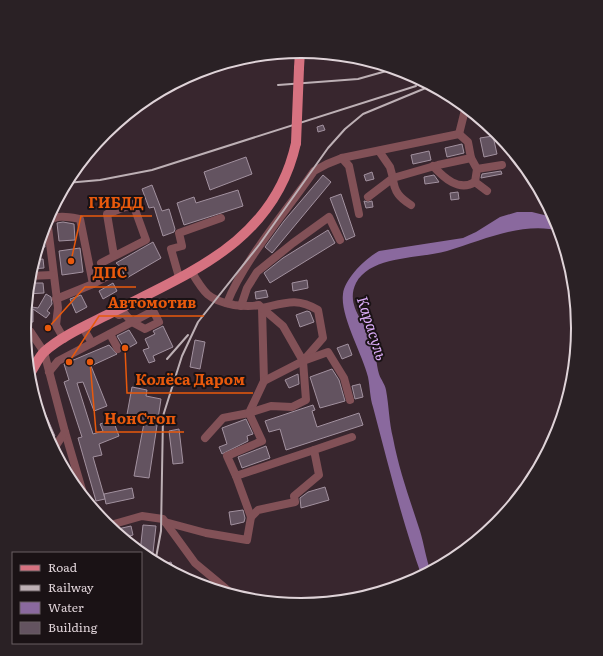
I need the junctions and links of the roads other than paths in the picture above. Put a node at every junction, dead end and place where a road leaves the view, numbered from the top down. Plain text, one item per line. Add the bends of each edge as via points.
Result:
1 (300, 58) edge
2 (465, 112) edge
3 (459, 134) junction
4 (378, 151) junction
5 (342, 158) junction
6 (471, 158) junction
7 (502, 165) dead end
8 (433, 166) junction
9 (477, 169) junction
10 (393, 178) junction
11 (475, 182) junction
12 (487, 191) dead end
13 (368, 197) dead end
14 (411, 206) dead end
15 (358, 214) dead end
16 (55, 217) edge
17 (221, 218) dead end
18 (48, 235) edge
19 (340, 240) dead end
20 (114, 256) junction
21 (101, 263) dead end
22 (118, 271) dead end
23 (191, 271) junction
24 (52, 275) junction
25 (36, 276) edge
26 (179, 278) junction
27 (93, 284) junction
28 (145, 296) junction
29 (56, 299) junction
30 (227, 304) junction
31 (245, 306) junction
32 (262, 308) junction
33 (153, 311) junction
34 (114, 312) junction
35 (132, 322) junction
36 (83, 328) junction
37 (31, 333) edge
38 (110, 334) junction
39 (64, 339) junction
40 (92, 343) junction
41 (118, 349) dead end
42 (44, 352) junction
43 (303, 361) junction
44 (34, 368) edge
45 (49, 372) junction
46 (264, 381) junction
47 (350, 400) dead end
48 (250, 413) junction
49 (65, 432) junction
50 (205, 438) dead end
51 (352, 438) dead end
52 (57, 444) edge
53 (314, 450) junction
54 (236, 476) junction
55 (81, 484) edge
56 (251, 517) junction
57 (165, 522) junction
58 (115, 524) edge
59 (224, 587) edge

1 - 23 main road, bridge via 296,143 292,163 284,182 261,216 236,242
2 - 3 street
3 - 4 street
3 - 6 street via 468,142
4 - 5 street
4 - 10 street via 390,167
5 - 15 street via 349,166
5 - 30 street via 314,171 234,284
6 - 8 street
6 - 9 street
7 - 9 street
8 - 10 street
8 - 11 street via 449,181 459,185 469,186
9 - 11 street
10 - 13 street
10 - 14 street via 394,189 402,200
11 - 12 street
16 - 27 street via 80,218
17 - 26 street via 179,233 182,246 171,250
18 - 24 street
19 - 31 street via 329,217 257,272 248,288
20 - 20 street via 146,240 133,204 107,214
20 - 21 street
22 - 27 street
23 - 26 main road
23 - 30 street via 200,288 213,300
24 - 25 street
24 - 29 street
26 - 28 main road
27 - 29 street
28 - 33 street
28 - 34 main road
29 - 39 street via 56,325
30 - 31 street
31 - 32 street via 259,305
32 - 43 street via 283,326
32 - 43 street via 292,301 307,303 318,310 323,338
32 - 46 street
33 - 35 street
33 - 35 street via 159,322 145,329
34 - 35 street via 119,315 124,313
34 - 36 main road
35 - 38 street
36 - 39 main road
36 - 40 street
37 - 42 street
38 - 40 street
38 - 41 street
39 - 42 main road
40 - 45 street via 58,361
42 - 44 main road
42 - 45 street
43 - 46 street
43 - 47 street via 328,352 344,378
43 - 48 street via 306,400 292,407 271,406
45 - 49 street
46 - 48 street
48 - 50 street via 223,418
48 - 54 street via 262,441 228,456
49 - 52 street
49 - 55 street
51 - 53 street
53 - 54 street
53 - 56 street via 319,475 294,496 295,502 258,510
54 - 56 street
56 - 57 street via 247,540
57 - 58 street via 163,519 142,516
57 - 59 street via 195,563

